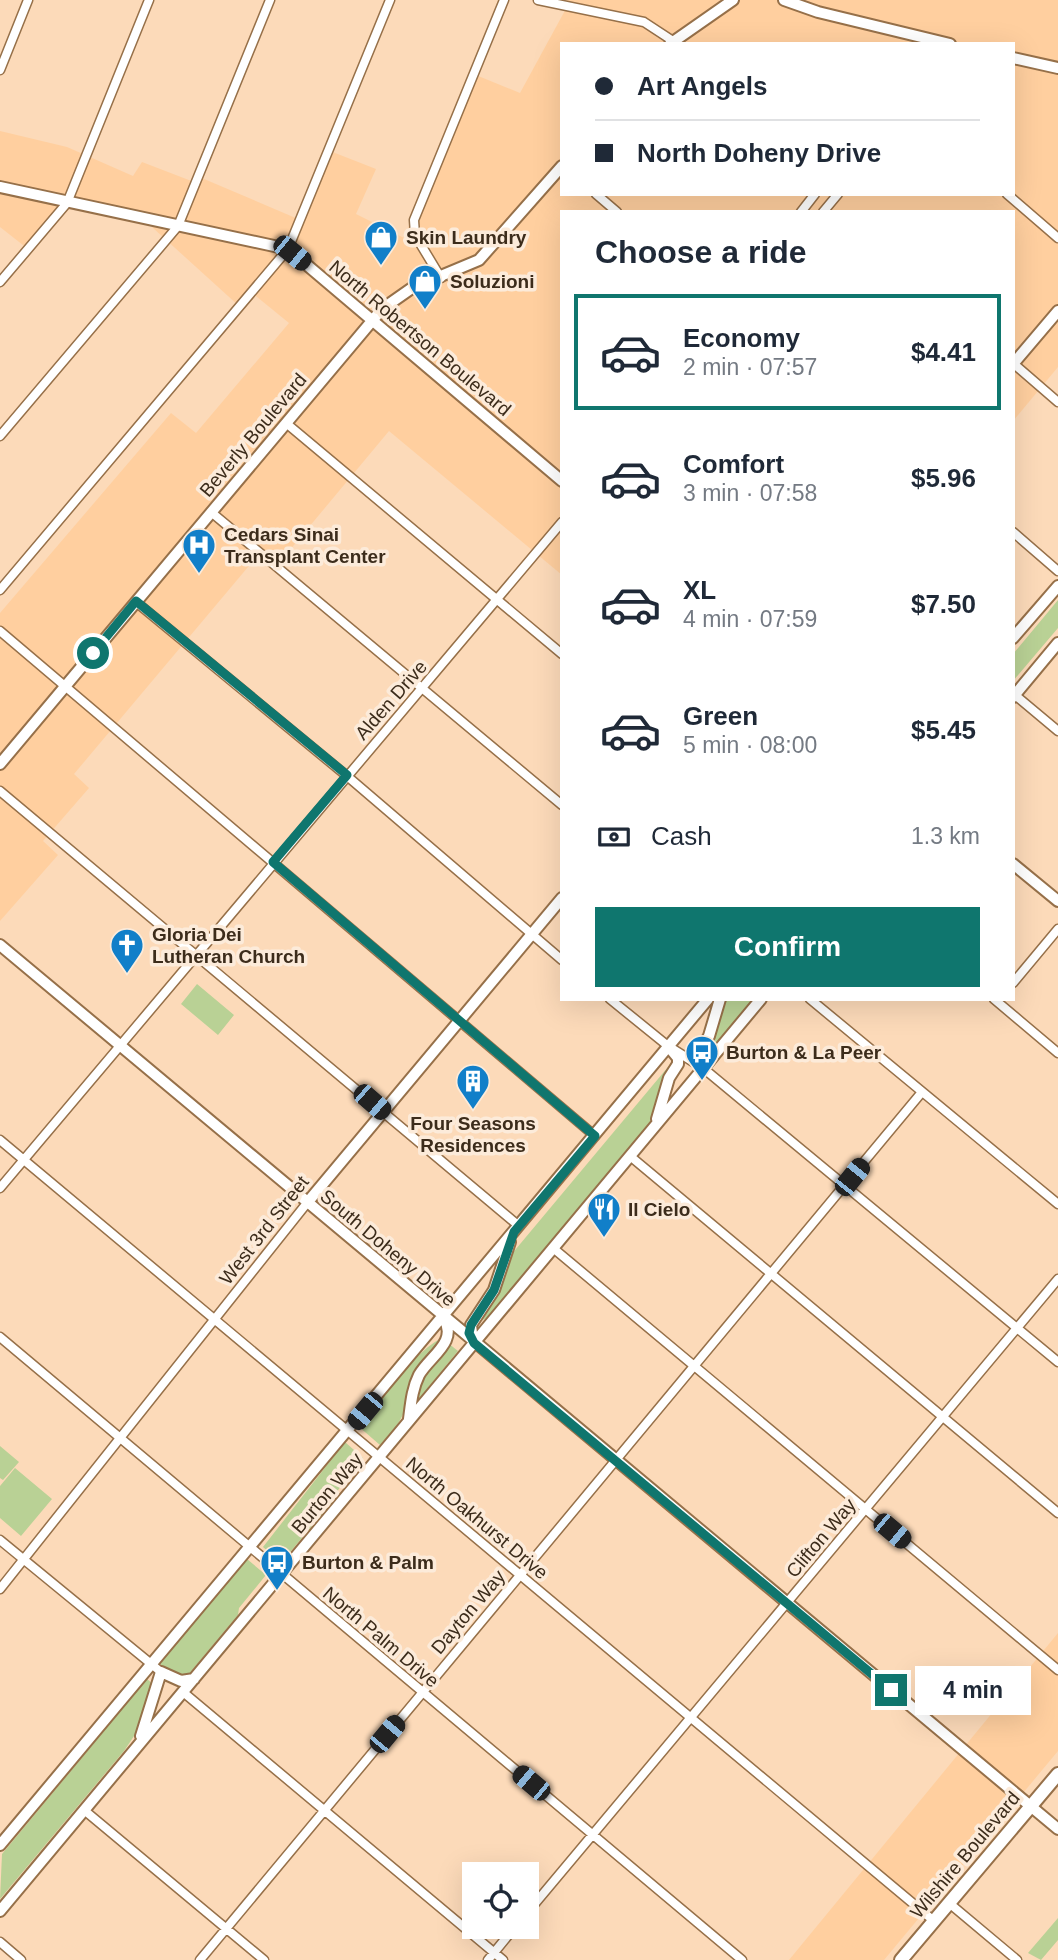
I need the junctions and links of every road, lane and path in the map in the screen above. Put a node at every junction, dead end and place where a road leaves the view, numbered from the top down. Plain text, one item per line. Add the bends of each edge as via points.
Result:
1 (28, 0) edge
2 (149, 0) edge
3 (270, 0) edge
4 (390, 0) edge
5 (504, 0) edge
6 (538, 0) edge
7 (733, 0) edge
8 (784, 0) edge
9 (813, 0) edge
10 (818, 12) junction
11 (670, 42) edge
12 (672, 42) edge
13 (937, 42) edge
14 (1015, 58) edge
15 (1058, 68) edge
16 (0, 70) edge
17 (560, 168) edge
18 (0, 187) edge
19 (598, 196) edge
20 (814, 196) edge
21 (836, 196) edge
22 (1009, 196) edge
23 (66, 203) junction
24 (615, 210) edge
25 (803, 210) edge
26 (825, 210) edge
27 (178, 226) junction
28 (1058, 238) edge
29 (288, 249) junction
30 (441, 278) junction
31 (0, 282) edge
32 (1058, 311) edge
33 (373, 320) junction
34 (1015, 363) edge
35 (1015, 365) edge
36 (1058, 402) edge
37 (286, 423) junction
38 (0, 436) edge
39 (560, 479) edge
40 (211, 512) junction
41 (560, 524) edge
42 (1015, 534) edge
43 (1058, 571) edge
44 (1058, 586) edge
45 (0, 590) edge
46 (496, 600) junction
47 (136, 601) junction
48 (0, 631) edge
49 (1015, 636) edge
50 (1058, 643) edge
51 (560, 652) edge
52 (65, 686) junction
53 (422, 688) junction
54 (1015, 695) edge
55 (1015, 697) edge
56 (1058, 731) edge
57 (0, 764) edge
58 (347, 775) junction
59 (0, 791) edge
60 (560, 803) edge
61 (273, 862) junction
62 (1015, 866) edge
63 (560, 900) edge
64 (1058, 901) edge
65 (1058, 929) edge
66 (531, 935) junction
67 (0, 945) edge
68 (196, 954) junction
69 (560, 958) edge
70 (1015, 981) edge
71 (612, 1001) edge
72 (706, 1001) edge
73 (719, 1001) edge
74 (759, 1001) edge
75 (812, 1001) edge
76 (998, 1001) edge
77 (459, 1021) junction
78 (119, 1045) junction
79 (668, 1046) junction
80 (1058, 1053) edge
81 (704, 1068) junction
82 (922, 1091) junction
83 (383, 1112) junction
84 (653, 1128) junction
85 (595, 1136) junction
86 (0, 1140) edge
87 (630, 1156) junction
88 (24, 1160) junction
89 (846, 1185) junction
90 (0, 1188) edge
91 (307, 1203) junction
92 (1058, 1204) edge
93 (517, 1229) junction
94 (553, 1248) junction
95 (772, 1274) junction
96 (1058, 1279) edge
97 (443, 1316) junction
98 (215, 1320) junction
99 (1017, 1329) junction
100 (0, 1337) edge
101 (474, 1343) junction
102 (1058, 1362) edge
103 (694, 1365) junction
104 (944, 1417) junction
105 (408, 1422) junction
106 (348, 1431) junction
107 (121, 1439) junction
108 (379, 1457) junction
109 (616, 1460) junction
110 (866, 1509) junction
111 (1058, 1513) edge
112 (0, 1540) edge
113 (251, 1547) junction
114 (24, 1560) junction
115 (282, 1574) junction
116 (520, 1574) junction
117 (0, 1589) edge
118 (787, 1603) junction
119 (157, 1669) junction
120 (1058, 1670) edge
121 (194, 1679) junction
122 (183, 1692) junction
123 (422, 1692) junction
124 (691, 1717) junction
125 (135, 1750) junction
126 (1058, 1774) edge
127 (1031, 1807) junction
128 (84, 1810) junction
129 (325, 1811) junction
130 (1058, 1829) edge
131 (592, 1835) junction
132 (0, 1845) edge
133 (539, 1899) edge
134 (949, 1903) junction
135 (0, 1912) edge
136 (934, 1921) junction
137 (226, 1930) junction
138 (505, 1939) edge
139 (0, 1942) edge
140 (494, 1952) junction
141 (21, 1960) edge
142 (200, 1960) edge
143 (264, 1960) edge
144 (488, 1960) edge
145 (503, 1960) edge
146 (742, 1960) edge
147 (901, 1960) edge
148 (1017, 1960) edge

1 - 16 street
2 - 23 street
3 - 27 street
4 - 29 street
5 - 30 street via 414,220 415,235
6 - 11 street via 644,22
7 - 12 main road
8 - 10 main road
9 - 10 main road
10 - 13 main road
14 - 15 main road
17 - 30 main road, Beverly Boulevard via 487,253
18 - 23 main road, North Robertson Boulevard
19 - 24 street
20 - 25 street
21 - 26 street
22 - 28 street
23 - 27 main road, North Robertson Boulevard
23 - 31 street
27 - 29 main road, North Robertson Boulevard
27 - 38 street
29 - 33 main road, North Robertson Boulevard
29 - 45 street
30 - 33 main road, Beverly Boulevard via 402,293
32 - 34 main road
33 - 37 main road, Beverly Boulevard
33 - 39 main road, North Robertson Boulevard
35 - 36 street
37 - 40 main road, Beverly Boulevard
37 - 46 street
40 - 47 main road, Beverly Boulevard
40 - 53 street
41 - 46 street, Alden Drive
42 - 43 street
44 - 49 main road
46 - 51 street
46 - 53 street, Alden Drive
47 - 52 main road, Beverly Boulevard
47 - 58 street
48 - 52 street
50 - 54 main road
52 - 57 main road, Beverly Boulevard
52 - 61 street
53 - 58 street, Alden Drive
53 - 60 street
55 - 56 street
58 - 61 street, Alden Drive
58 - 66 street
59 - 68 street
61 - 68 street, Alden Drive
61 - 77 street
62 - 64 main road
63 - 66 main road, West 3rd Street
65 - 70 street
66 - 69 street
66 - 77 main road, West 3rd Street
67 - 78 main road, South Doheny Drive
68 - 78 street, Alden Drive
68 - 83 street
71 - 79 street
72 - 79 main road, Burton Way
73 - 81 main road via 699,1054
74 - 81 main road, Burton Way
75 - 82 street
76 - 80 street
77 - 83 main road, West 3rd Street
77 - 85 street
78 - 88 street, Alden Drive
78 - 91 main road, South Doheny Drive
79 - 81 street
79 - 84 main road via 678,1064
79 - 85 main road, Burton Way
81 - 84 main road, Burton Way
81 - 89 street
82 - 89 street, Dayton Way
82 - 92 street
83 - 91 main road, West 3rd Street
83 - 93 street
84 - 87 main road, Burton Way
85 - 93 main road, Burton Way
86 - 88 street, North Oakhurst Drive
87 - 94 main road, Burton Way
87 - 95 street
88 - 90 street, Alden Drive
88 - 98 street, North Oakhurst Drive
89 - 95 street, Dayton Way
89 - 99 street
91 - 97 main road, South Doheny Drive
91 - 98 street, West 3rd Street
93 - 97 main road, Burton Way
93 - 101 main road via 494,1290 471,1325
94 - 101 main road, Burton Way
94 - 103 street
95 - 103 street, Dayton Way
95 - 104 street
96 - 99 street, Clifton Way
97 - 101 main road, South Doheny Drive
97 - 105 main road via 449,1337 417,1380
97 - 106 main road, Burton Way
98 - 106 street, North Oakhurst Drive
98 - 107 street, West 3rd Street
99 - 102 street
99 - 104 street, Clifton Way
100 - 107 street, North Palm Drive
101 - 105 main road, Burton Way
101 - 109 main road, South Doheny Drive
103 - 109 street, Dayton Way
103 - 110 street
104 - 110 street, Clifton Way
104 - 111 street
105 - 108 main road, Burton Way
106 - 108 street, North Oakhurst Drive
106 - 113 main road, Burton Way
107 - 113 street, North Palm Drive
107 - 114 street, West 3rd Street
108 - 115 main road, Burton Way
108 - 116 street, North Oakhurst Drive
109 - 116 street, Dayton Way
109 - 118 main road, South Doheny Drive
110 - 118 street, Clifton Way
110 - 120 street
112 - 114 street
113 - 115 street, North Palm Drive
113 - 119 main road, Burton Way
114 - 117 street, West 3rd Street
114 - 119 street
115 - 121 main road, Burton Way
115 - 123 street, North Palm Drive
116 - 123 street, Dayton Way
116 - 124 street, North Oakhurst Drive
118 - 124 street, Clifton Way
118 - 127 main road, South Doheny Drive
119 - 121 main road via 181,1681
119 - 125 main road via 148,1721
119 - 132 main road, Burton Way
121 - 122 main road, Burton Way
122 - 125 main road, Burton Way
122 - 129 street
123 - 129 street, Dayton Way
123 - 131 street, North Palm Drive
124 - 131 street, Clifton Way
124 - 136 street, North Oakhurst Drive
125 - 128 main road, Burton Way
126 - 127 main road, Wilshire Boulevard
127 - 130 main road
127 - 134 main road, Wilshire Boulevard
128 - 135 main road, Burton Way
128 - 137 street
129 - 137 street, Dayton Way
129 - 140 street
131 - 133 street, Clifton Way
131 - 146 street, North Palm Drive
134 - 136 main road, Wilshire Boulevard
134 - 148 street
136 - 147 main road, Wilshire Boulevard
137 - 142 street, Dayton Way
137 - 143 street
138 - 140 street
139 - 141 street
140 - 144 street
140 - 145 street

